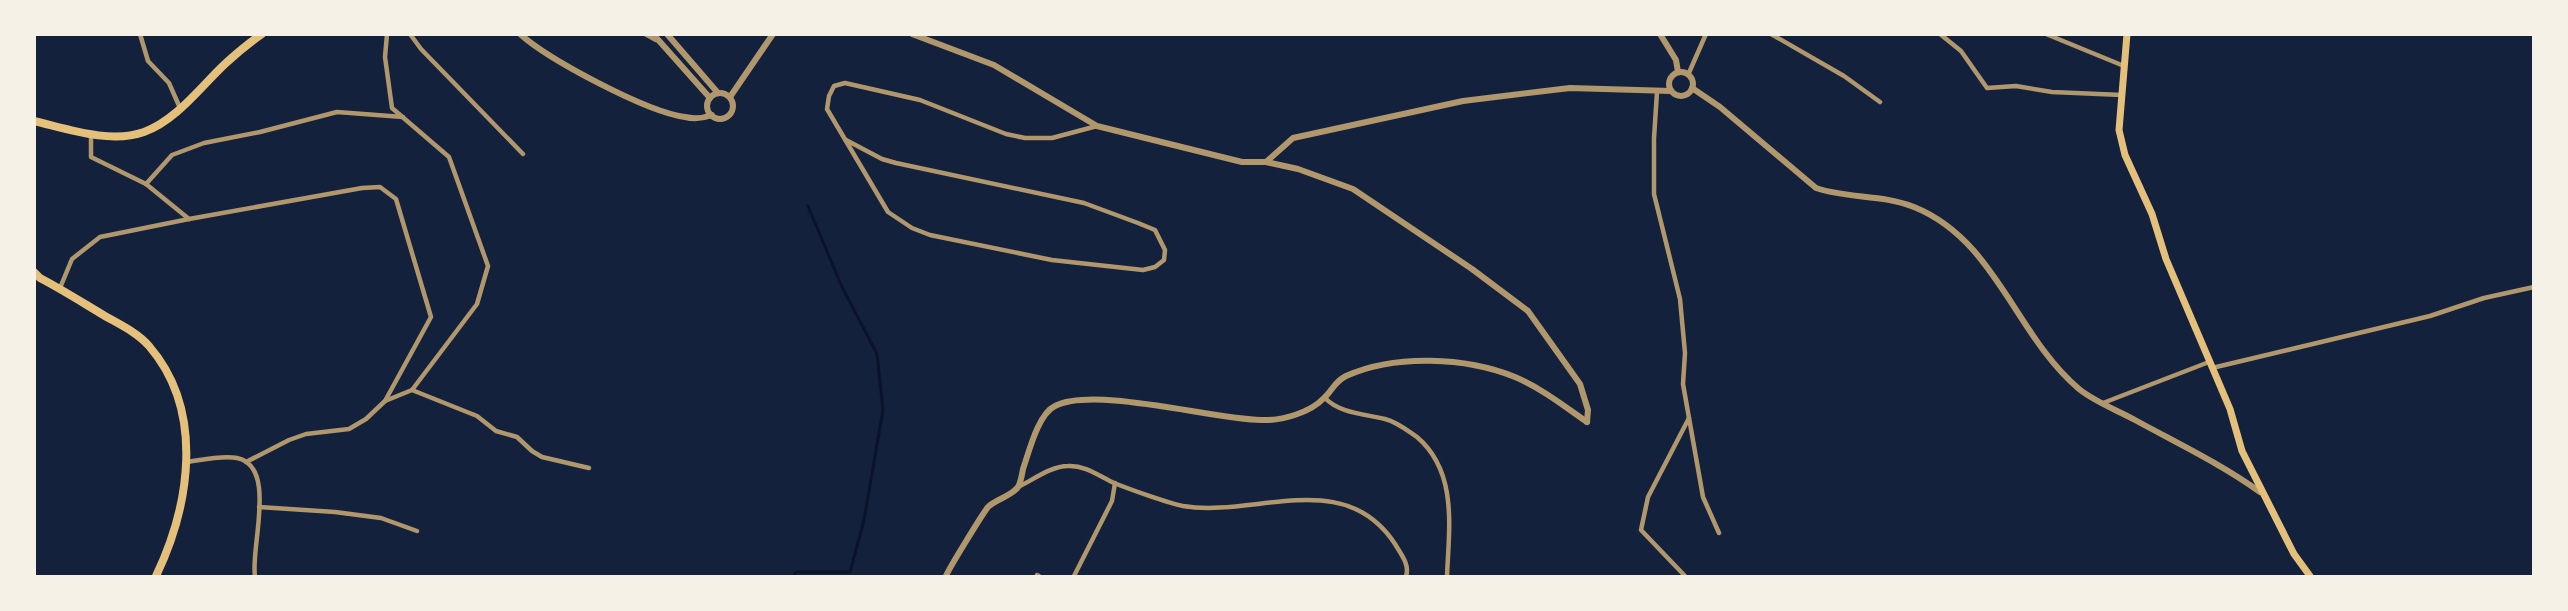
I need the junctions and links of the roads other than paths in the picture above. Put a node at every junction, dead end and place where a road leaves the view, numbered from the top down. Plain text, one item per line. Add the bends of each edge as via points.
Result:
1 (140, 34) edge
2 (262, 34) edge
3 (387, 34) edge
4 (410, 34) edge
5 (520, 34) edge
6 (645, 34) edge
7 (653, 34) edge
8 (667, 34) edge
9 (773, 34) edge
10 (912, 34) edge
11 (1660, 34) edge
12 (1706, 34) edge
13 (1771, 34) edge
14 (1941, 34) edge
15 (2046, 34) edge
16 (2127, 34) edge
17 (658, 41) junction
18 (2124, 66) junction
19 (1678, 72) junction
20 (1688, 75) junction
21 (1692, 88) junction
22 (1671, 91) junction
23 (1657, 92) junction
24 (718, 93) junction
25 (2122, 95) junction
26 (730, 97) junction
27 (710, 98) junction
28 (1880, 102) dead end
29 (180, 108) junction
30 (712, 115) junction
31 (403, 117) junction
32 (34, 121) edge
33 (1097, 126) junction
34 (91, 134) junction
35 (846, 140) junction
36 (523, 154) dead end
37 (1266, 162) junction
38 (146, 184) junction
39 (189, 219) junction
40 (34, 272) edge
41 (2534, 286) edge
42 (60, 288) junction
43 (2210, 365) junction
44 (412, 390) junction
45 (1325, 398) junction
46 (385, 401) junction
47 (2103, 403) junction
48 (1689, 418) junction
49 (187, 462) junction
50 (246, 462) junction
51 (589, 468) dead end
52 (1115, 483) junction
53 (1018, 487) junction
54 (2260, 492) junction
55 (259, 507) junction
56 (417, 531) dead end
57 (1719, 533) dead end
58 (156, 576) edge
59 (255, 576) edge
60 (946, 576) edge
61 (1074, 576) edge
62 (1406, 576) edge
63 (1447, 576) edge
64 (1685, 576) edge
65 (2310, 576) edge

1 - 29 street via 148,61 169,83
2 - 29 main road
3 - 31 street via 385,57 392,108
4 - 36 street
5 - 30 street via 542,52 658,110 685,117
6 - 17 street
7 - 17 street
8 - 24 street
9 - 26 street
10 - 33 street via 994,65
11 - 19 street via 1676,60
12 - 20 street
13 - 28 street via 1844,76
14 - 25 street via 1961,51 1988,88 2016,86
15 - 18 street
16 - 18 main road
17 - 27 street
18 - 25 main road
19 - 20 street
19 - 22 street via 1671,78
20 - 21 street
21 - 22 street via 1684,95
21 - 47 street via 1816,189 1888,198 1940,220 1963,237 1992,272 2054,366 2081,391
22 - 23 street
23 - 37 street via 1570,88 1463,101 1293,138
23 - 48 street via 1654,194 1680,299 1685,353 1683,384
24 - 26 street
24 - 27 street
25 - 43 main road via 2118,130 2125,155
26 - 30 street via 733,109 728,116
27 - 30 street via 708,108
29 - 34 main road via 144,132 120,136
31 - 38 street via 337,112 204,143 172,155
31 - 44 street via 449,156 488,266 477,304
32 - 34 main road
33 - 35 street via 1052,138 1006,135 920,100 845,83 834,86 827,109
33 - 37 street via 1242,162
34 - 38 street via 91,157
35 - 35 street via 888,213 921,231 1052,260 1143,270 1164,260 1165,250 1155,230 1138,223 1084,203 896,163
37 - 45 street via 1353,189 1528,311 1580,384 1588,410 1587,422 1514,376 1480,367 1414,359 1346,376 1332,386
38 - 39 street
39 - 42 street via 100,237 72,259
39 - 46 street via 362,188 380,187 396,199 431,317
40 - 42 main road
41 - 43 street via 2430,316
42 - 49 main road via 128,328 148,344 163,364 175,386 181,410
43 - 47 street
43 - 54 main road
44 - 46 street
44 - 51 street via 477,416 496,431 516,437 542,457
45 - 53 street via 1290,416 1264,420 1133,403 1085,399 1066,402 1052,407 1042,420
45 - 63 street via 1333,407 1390,420 1424,443 1438,462 1449,503
46 - 50 street via 349,429 306,434
47 - 54 street via 2230,471
48 - 57 street via 1703,497
48 - 64 street via 1648,497 1641,530
49 - 50 street via 238,458
49 - 58 main road via 184,498
50 - 55 street via 258,478
52 - 53 street via 1084,468 1067,466
52 - 61 street via 1112,501
52 - 62 street via 1183,506 1322,500 1351,506 1375,521 1390,537 1404,558
53 - 60 street via 989,507
54 - 65 main road
55 - 56 street via 381,518
55 - 59 street

